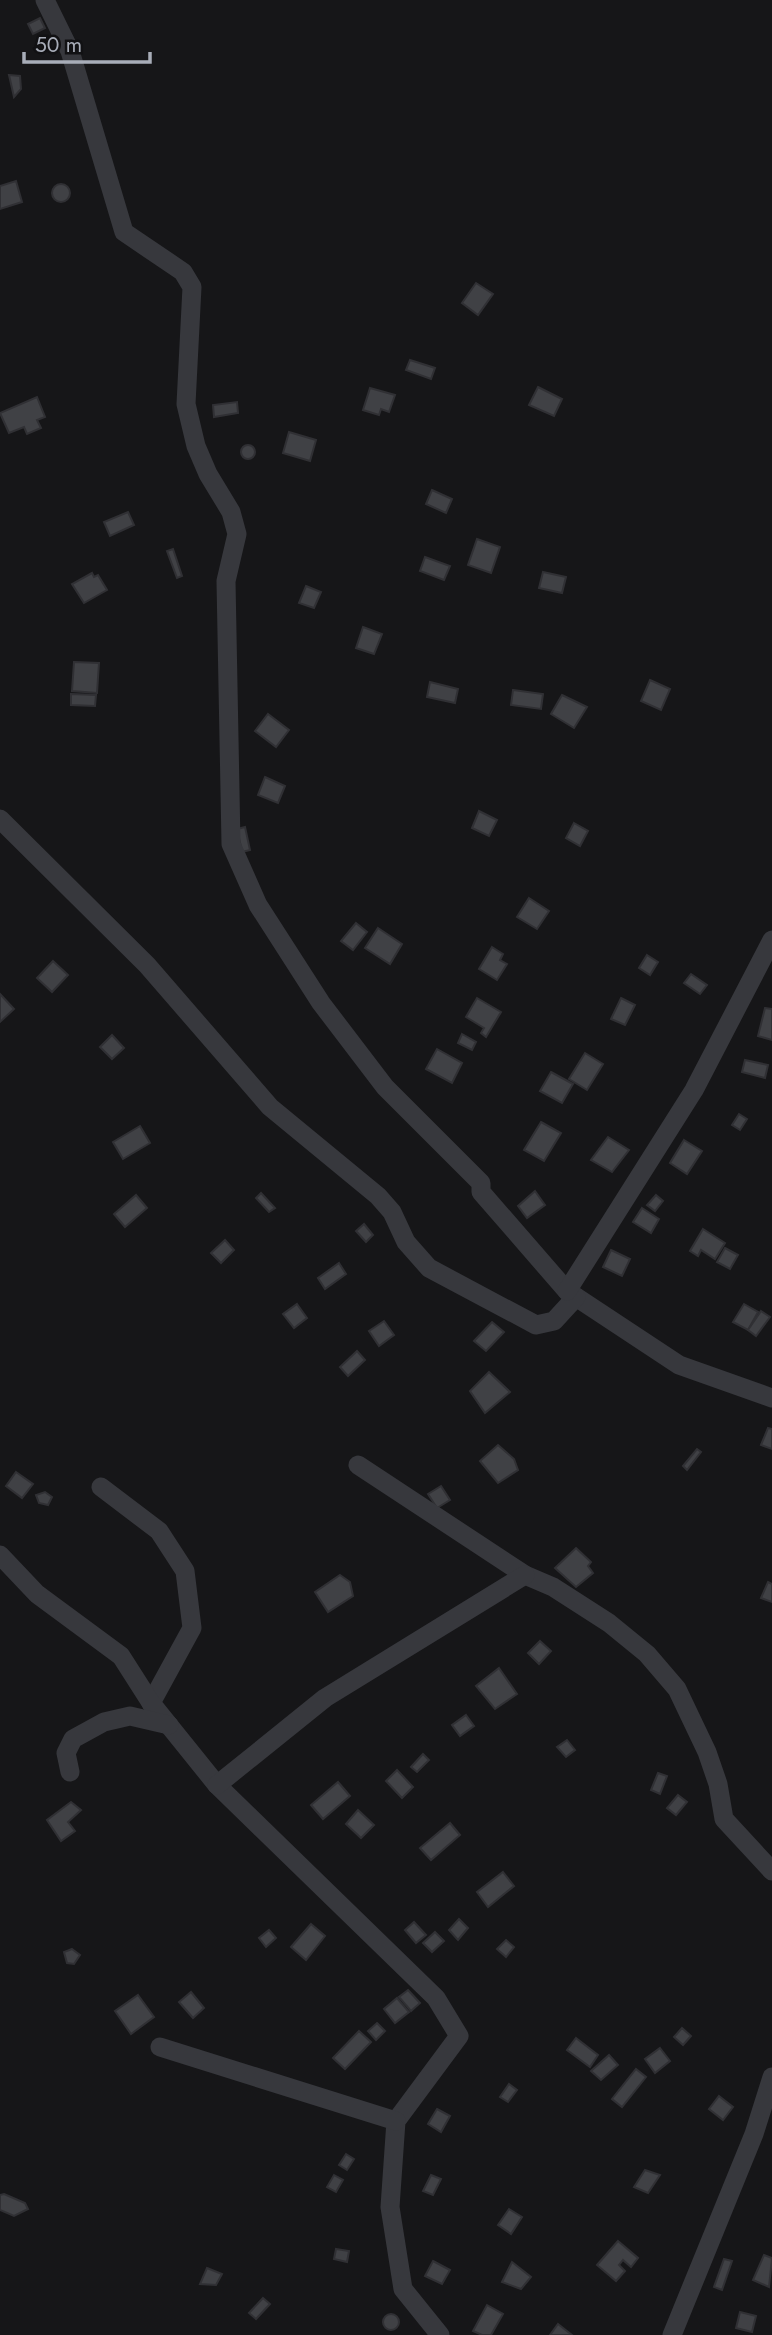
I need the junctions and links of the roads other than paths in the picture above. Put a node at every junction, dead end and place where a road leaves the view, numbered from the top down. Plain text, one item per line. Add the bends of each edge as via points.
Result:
1 (45, 0) edge
2 (0, 819) edge
3 (772, 940) edge
4 (572, 1294) junction
5 (772, 1398) edge
6 (358, 1465) dead end
7 (101, 1487) dead end
8 (0, 1555) edge
9 (525, 1575) junction
10 (151, 1703) junction
11 (169, 1725) junction
12 (70, 1772) dead end
13 (217, 1786) junction
14 (772, 1871) edge
15 (160, 2047) dead end
16 (772, 2077) edge
17 (396, 2121) junction
18 (440, 2335) edge
19 (672, 2335) edge

1 - 4 street via 70,51 124,232 183,272 192,287 186,404 197,446 232,512 237,534 226,581 231,844 238,866 321,1003 385,1087 481,1183 481,1192
2 - 4 street via 147,965 270,1107 378,1196 429,1268 536,1325 554,1321
3 - 4 street via 694,1090
4 - 5 street via 678,1365
6 - 9 street
7 - 10 street via 159,1531 185,1571 192,1628
8 - 10 street via 37,1594 121,1656
9 - 13 street via 325,1698
9 - 14 street via 609,1623 647,1654 677,1689 707,1752 724,1819
10 - 11 street
11 - 12 street via 130,1716 104,1722 73,1739 66,1753
11 - 13 street
13 - 17 street via 436,1998 459,2036
15 - 17 street
16 - 19 street via 754,2134
17 - 18 street via 390,2207 403,2289

